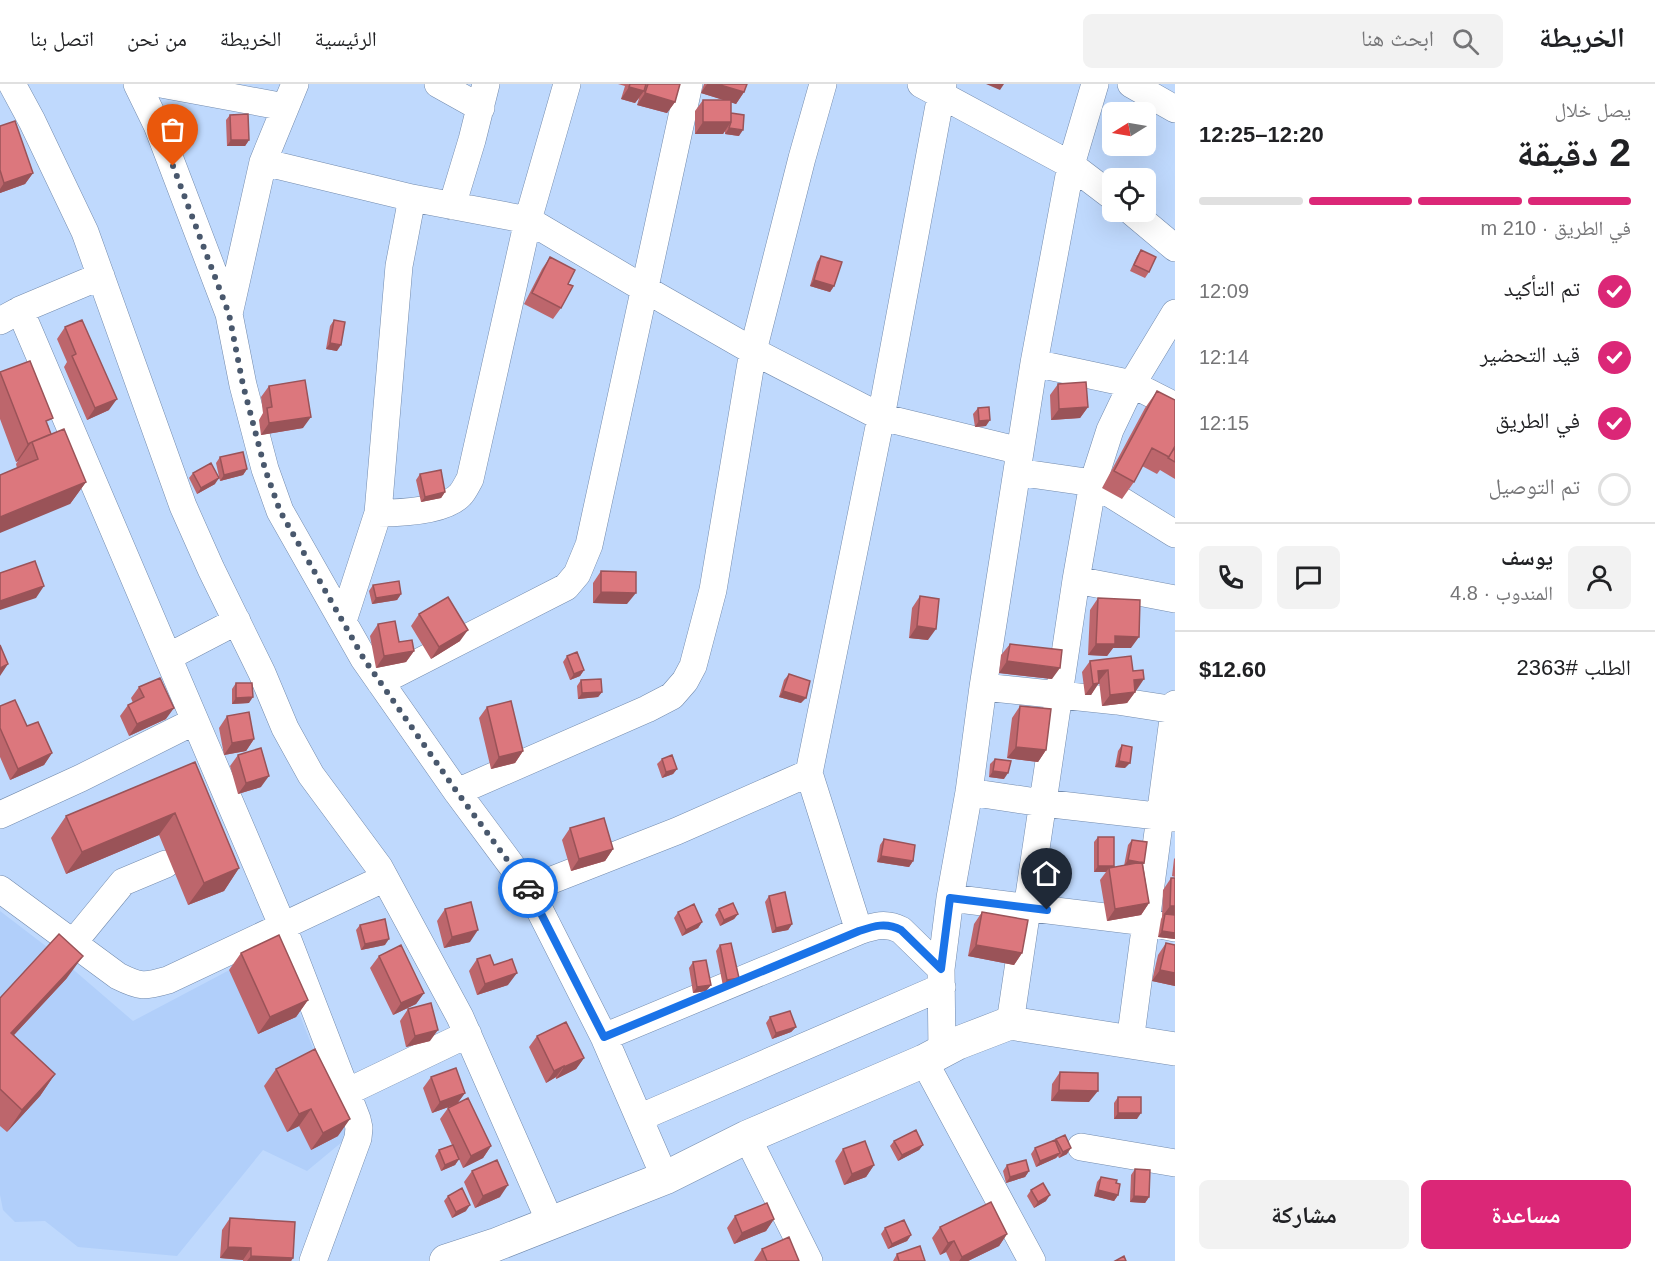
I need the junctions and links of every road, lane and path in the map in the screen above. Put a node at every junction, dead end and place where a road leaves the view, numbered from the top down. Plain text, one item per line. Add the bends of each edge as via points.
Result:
1 (12, 84) edge
2 (137, 84) edge
3 (161, 84) edge
4 (438, 84) edge
5 (567, 84) edge
6 (689, 84) edge
7 (823, 84) edge
8 (1095, 84) edge
9 (1131, 84) edge
10 (935, 88) edge
11 (290, 95) edge
12 (483, 96) edge
13 (1175, 109) edge
14 (262, 162) junction
15 (1071, 165) junction
16 (1102, 189) edge
17 (412, 198) junction
18 (452, 206) junction
19 (528, 220) junction
20 (1144, 222) edge
21 (1175, 248) edge
22 (101, 276) junction
23 (644, 288) junction
24 (1175, 313) edge
25 (229, 314) junction
26 (10, 316) edge
27 (753, 351) junction
28 (1034, 363) junction
29 (1132, 384) junction
30 (1175, 406) edge
31 (881, 417) junction
32 (1018, 461) junction
33 (1093, 483) junction
34 (378, 513) junction
35 (1175, 534) edge
36 (1076, 580) junction
37 (1175, 598) edge
38 (237, 621) junction
39 (343, 621) junction
40 (168, 657) junction
41 (380, 682) junction
42 (983, 687) junction
43 (1059, 696) junction
44 (1175, 708) edge
45 (195, 721) junction
46 (809, 773) junction
47 (457, 792) junction
48 (969, 792) junction
49 (1043, 803) junction
50 (0, 815) edge
51 (1168, 817) edge
52 (166, 864) dead end
53 (385, 878) junction
54 (0, 889) edge
55 (529, 889) junction
56 (950, 898) junction
57 (1027, 908) junction
58 (1146, 922) junction
59 (283, 927) junction
60 (1175, 928) edge
61 (859, 931) junction
62 (73, 943) junction
63 (942, 978) junction
64 (1010, 1023) junction
65 (468, 1034) junction
66 (604, 1037) junction
67 (1130, 1042) junction
68 (1175, 1049) edge
69 (933, 1056) junction
70 (347, 1092) junction
71 (639, 1118) junction
72 (747, 1137) junction
73 (1082, 1147) dead end
74 (1175, 1163) edge
75 (665, 1178) junction
76 (551, 1224) junction
77 (313, 1261) edge
78 (446, 1261) edge
79 (809, 1261) edge
80 (1032, 1261) edge

1 - 22 street via 85,232
2 - 25 street via 157,124
3 - 11 street
4 - 12 street
5 - 19 street
6 - 23 street
7 - 27 street
8 - 15 street
9 - 13 street
10 - 15 street
10 - 31 street
11 - 14 street
12 - 18 street
14 - 17 street
14 - 25 street
15 - 16 street
15 - 28 street
17 - 18 street
17 - 34 street via 399,266
18 - 19 street
19 - 23 street
19 - 34 street via 471,479 459,496 440,506
20 - 21 street
22 - 26 street
22 - 38 street via 183,506
23 - 27 street
23 - 41 street via 589,545 577,574 566,587
24 - 29 street
25 - 39 street via 243,385 272,490
26 - 40 street
27 - 31 street
27 - 47 street via 713,590 693,666 685,681 672,696 647,709
28 - 29 street
28 - 32 street
29 - 30 street
29 - 33 street via 1110,430
31 - 32 street
31 - 46 street
32 - 33 street
32 - 42 street
33 - 35 street
33 - 36 street
34 - 39 street
36 - 37 street
36 - 43 street
38 - 40 street
38 - 53 street via 306,765
39 - 41 street
40 - 45 street
41 - 47 street
42 - 43 street
42 - 48 street
43 - 44 street
43 - 49 street
44 - 51 street
45 - 50 street
45 - 59 street
46 - 55 street via 677,831
46 - 61 street
47 - 55 street
48 - 49 street
48 - 56 street
49 - 51 street
49 - 57 street
51 - 58 street
52 - 62 street via 123,882
53 - 59 street
53 - 65 street
54 - 62 street
55 - 66 street
56 - 57 street
56 - 63 street
57 - 58 street
57 - 64 street
58 - 60 street
58 - 67 street
59 - 62 street via 148,986 118,976
59 - 70 street
61 - 63 street via 885,925 901,930
61 - 66 street
63 - 69 street
63 - 71 street
64 - 67 main road
64 - 69 main road
65 - 70 street
65 - 76 street
66 - 71 street
67 - 68 main road
69 - 72 main road
69 - 80 street
70 - 77 street via 357,1119 358,1138
71 - 75 street
72 - 75 main road
72 - 79 street
73 - 74 street
75 - 76 main road
76 - 78 main road

